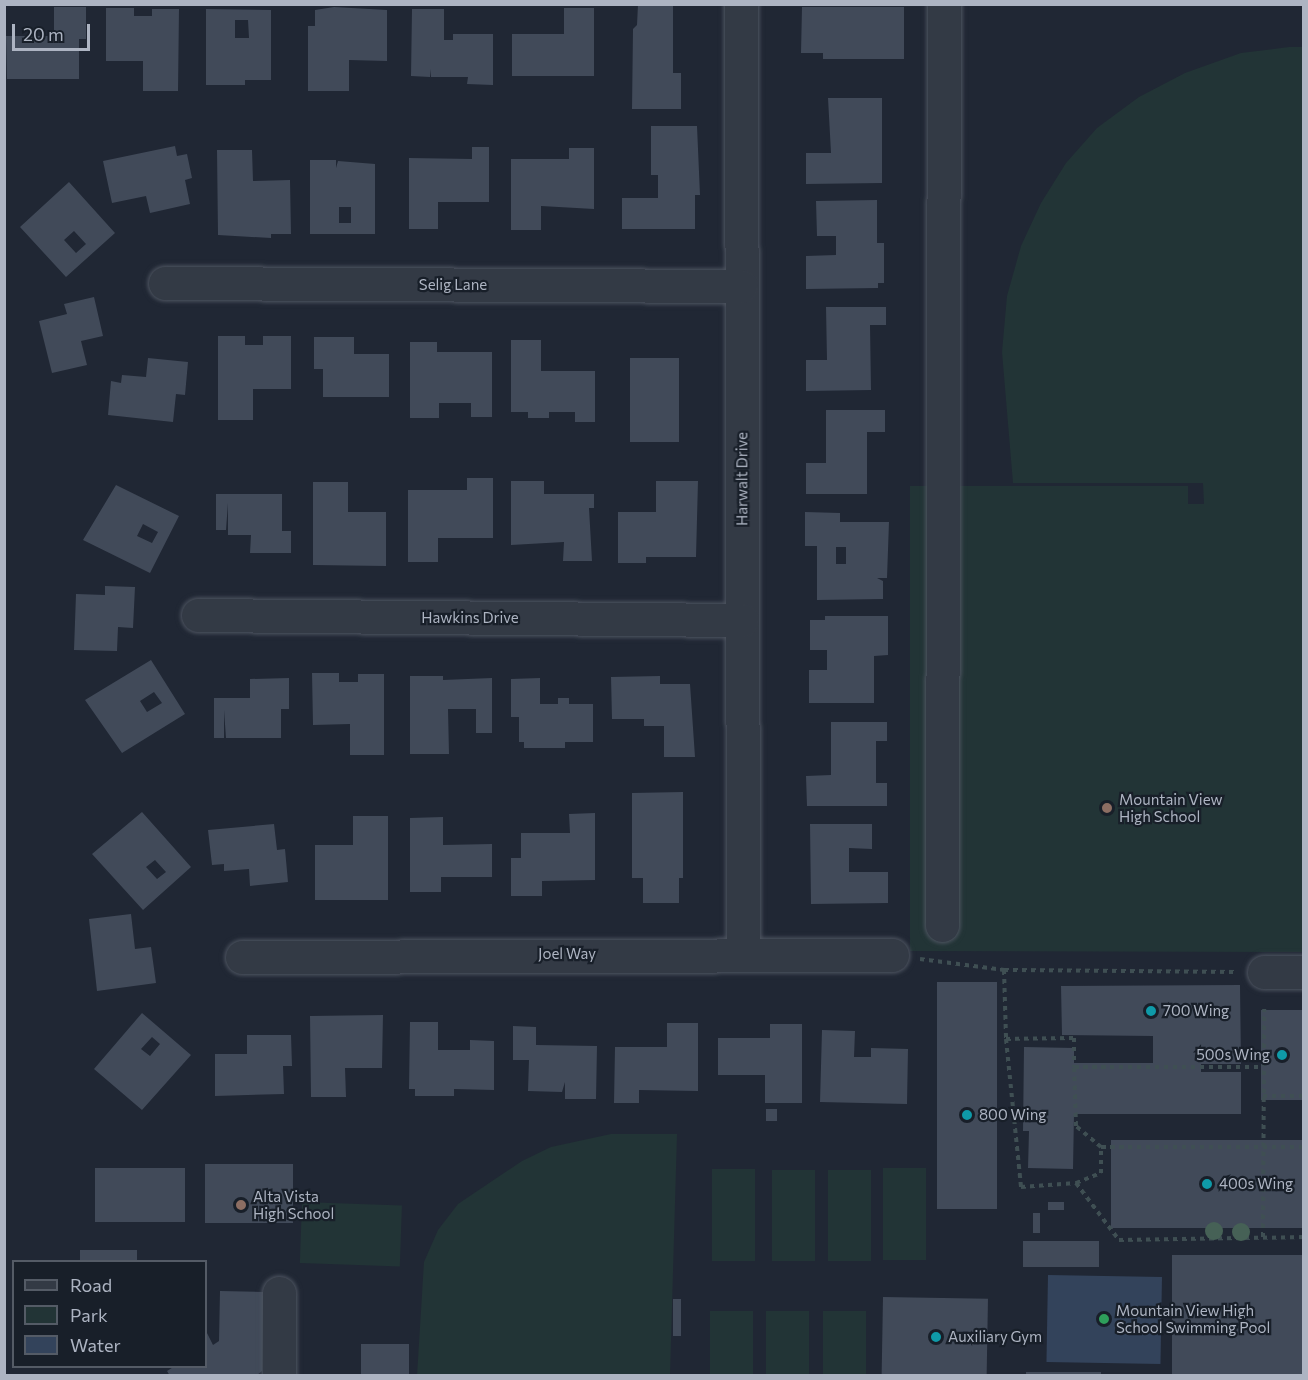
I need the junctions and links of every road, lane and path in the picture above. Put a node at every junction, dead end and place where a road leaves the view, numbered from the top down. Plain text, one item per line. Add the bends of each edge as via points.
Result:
1 (741, 4) edge
2 (944, 4) edge
3 (165, 284) dead end
4 (741, 286) junction
5 (198, 615) dead end
6 (742, 620) junction
7 (942, 925) dead end
8 (743, 953) junction
9 (892, 955) joint
10 (242, 957) dead end
11 (1004, 970) junction
12 (1264, 972) joint
13 (1304, 972) edge
14 (1264, 1009) dead end
15 (1006, 1039) junction
16 (1074, 1067) junction
17 (1263, 1067) junction
18 (1263, 1096) junction
19 (1304, 1096) edge
20 (1261, 1146) junction
21 (1304, 1146) edge
22 (1101, 1147) junction
23 (1076, 1183) junction
24 (1263, 1237) junction
25 (1304, 1237) edge
26 (279, 1293) dead end
27 (279, 1376) edge

1 - 4 street, Harwalt Drive
2 - 7 street
3 - 4 street, Selig Lane
4 - 6 street, Harwalt Drive
5 - 6 street, Hawkins Drive
6 - 8 street, Harwalt Drive
8 - 9 street, Joel Way
8 - 10 street, Joel Way
9 - 11 path
11 - 12 path
11 - 15 path
12 - 13 street
14 - 17 path
15 - 16 path via 1074,1038
15 - 23 path via 1022,1187
16 - 17 path
16 - 22 path via 1076,1126
17 - 18 path
18 - 19 path
18 - 20 path
20 - 21 path
20 - 22 path
20 - 24 path
22 - 23 path via 1101,1173
23 - 24 path via 1119,1240
24 - 25 path
26 - 27 street

